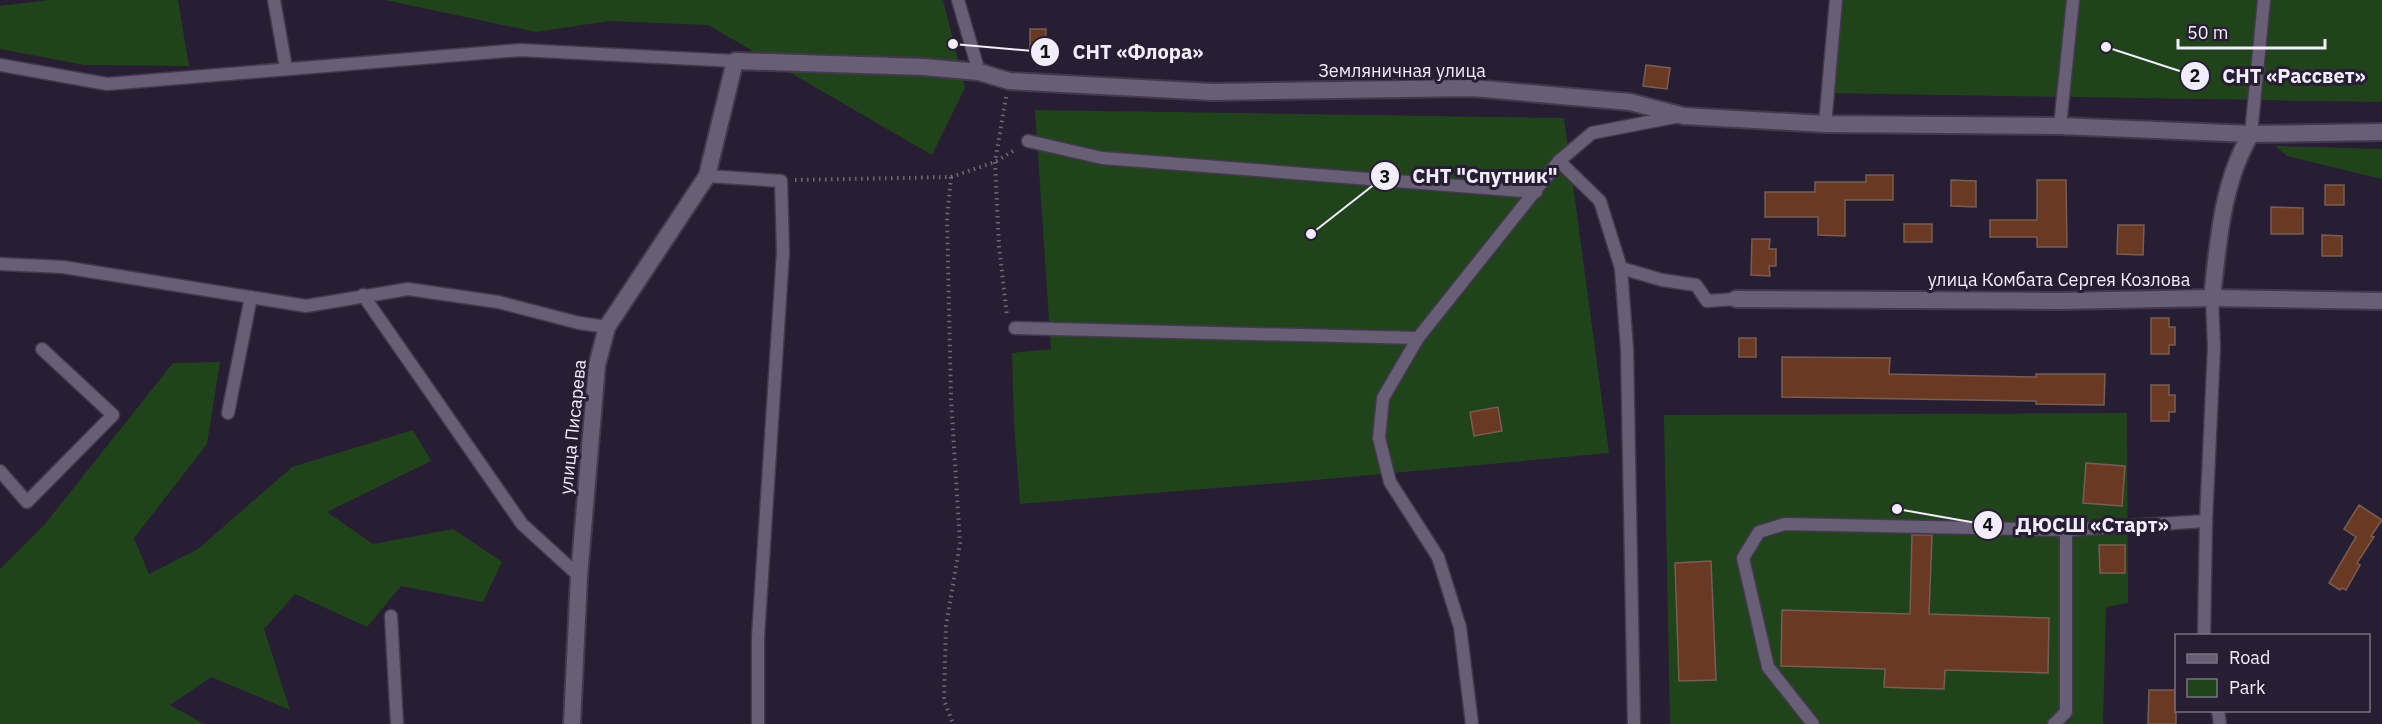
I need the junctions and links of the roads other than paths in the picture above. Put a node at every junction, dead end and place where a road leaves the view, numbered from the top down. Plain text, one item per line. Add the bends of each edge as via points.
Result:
1 (274, 0) edge
2 (958, 0) edge
3 (1836, 0) edge
4 (2073, 0) edge
5 (2264, 0) edge
6 (735, 61) junction
7 (0, 65) edge
8 (286, 68) junction
9 (979, 72) junction
10 (1684, 116) junction
11 (1824, 124) junction
12 (2060, 126) junction
13 (2382, 132) edge
14 (2251, 134) junction
15 (1028, 141) road end
16 (1558, 161) junction
17 (707, 176) junction
18 (1536, 192) junction
19 (0, 264) edge
20 (1621, 268) junction
21 (363, 296) junction
22 (252, 297) junction
23 (2212, 298) junction
24 (1736, 299) joint
25 (2382, 302) edge
26 (607, 327) junction
27 (1015, 328) road end
28 (1418, 338) junction
29 (42, 349) dead end
30 (228, 413) dead end
31 (0, 471) edge
32 (2206, 521) junction
33 (2066, 530) junction
34 (579, 576) junction
35 (391, 616) dead end
36 (2204, 634) edge
37 (397, 724) edge
38 (572, 724) edge
39 (758, 724) edge
40 (1472, 724) edge
41 (1635, 724) edge
42 (1813, 724) edge
43 (2054, 724) edge

1 - 8 lane
2 - 9 lane
3 - 11 lane
4 - 12 lane
5 - 14 lane
6 - 8 lane via 520,50
6 - 9 street, Земляничная улица
6 - 17 street, улица Писарева
7 - 8 lane via 107,84
9 - 10 street, Земляничная улица via 1009,81 1213,92 1472,88 1630,102
10 - 11 street, Земляничная улица
10 - 16 lane via 1592,133
11 - 12 street, Земляничная улица
12 - 14 street, Земляничная улица
13 - 14 street, Земляничная улица
14 - 23 street via 2239,153 2221,224
15 - 18 lane via 1102,158
16 - 18 lane
16 - 20 lane via 1600,201
17 - 26 street, улица Писарева
17 - 39 lane via 781,181 783,252 758,637
18 - 28 lane
19 - 22 lane via 63,267
20 - 24 lane via 1696,285 1707,301
20 - 41 lane via 1627,349
21 - 22 lane via 306,306
21 - 26 lane via 408,289 498,302
21 - 34 lane via 522,524
22 - 30 lane
23 - 24 street, улица Комбата Сергея Козлова
23 - 25 street, улица Комбата Сергея Козлова
23 - 32 lane via 2214,347
26 - 34 street, улица Писарева via 597,365
27 - 28 lane
28 - 40 lane via 1383,398 1379,438 1390,482 1438,556 1460,627
29 - 31 lane via 113,416 27,502
32 - 33 lane
32 - 36 lane
33 - 42 lane via 1785,524 1759,532 1743,558 1768,667
33 - 43 lane via 2066,712
34 - 38 street, улица Писарева
35 - 37 lane

